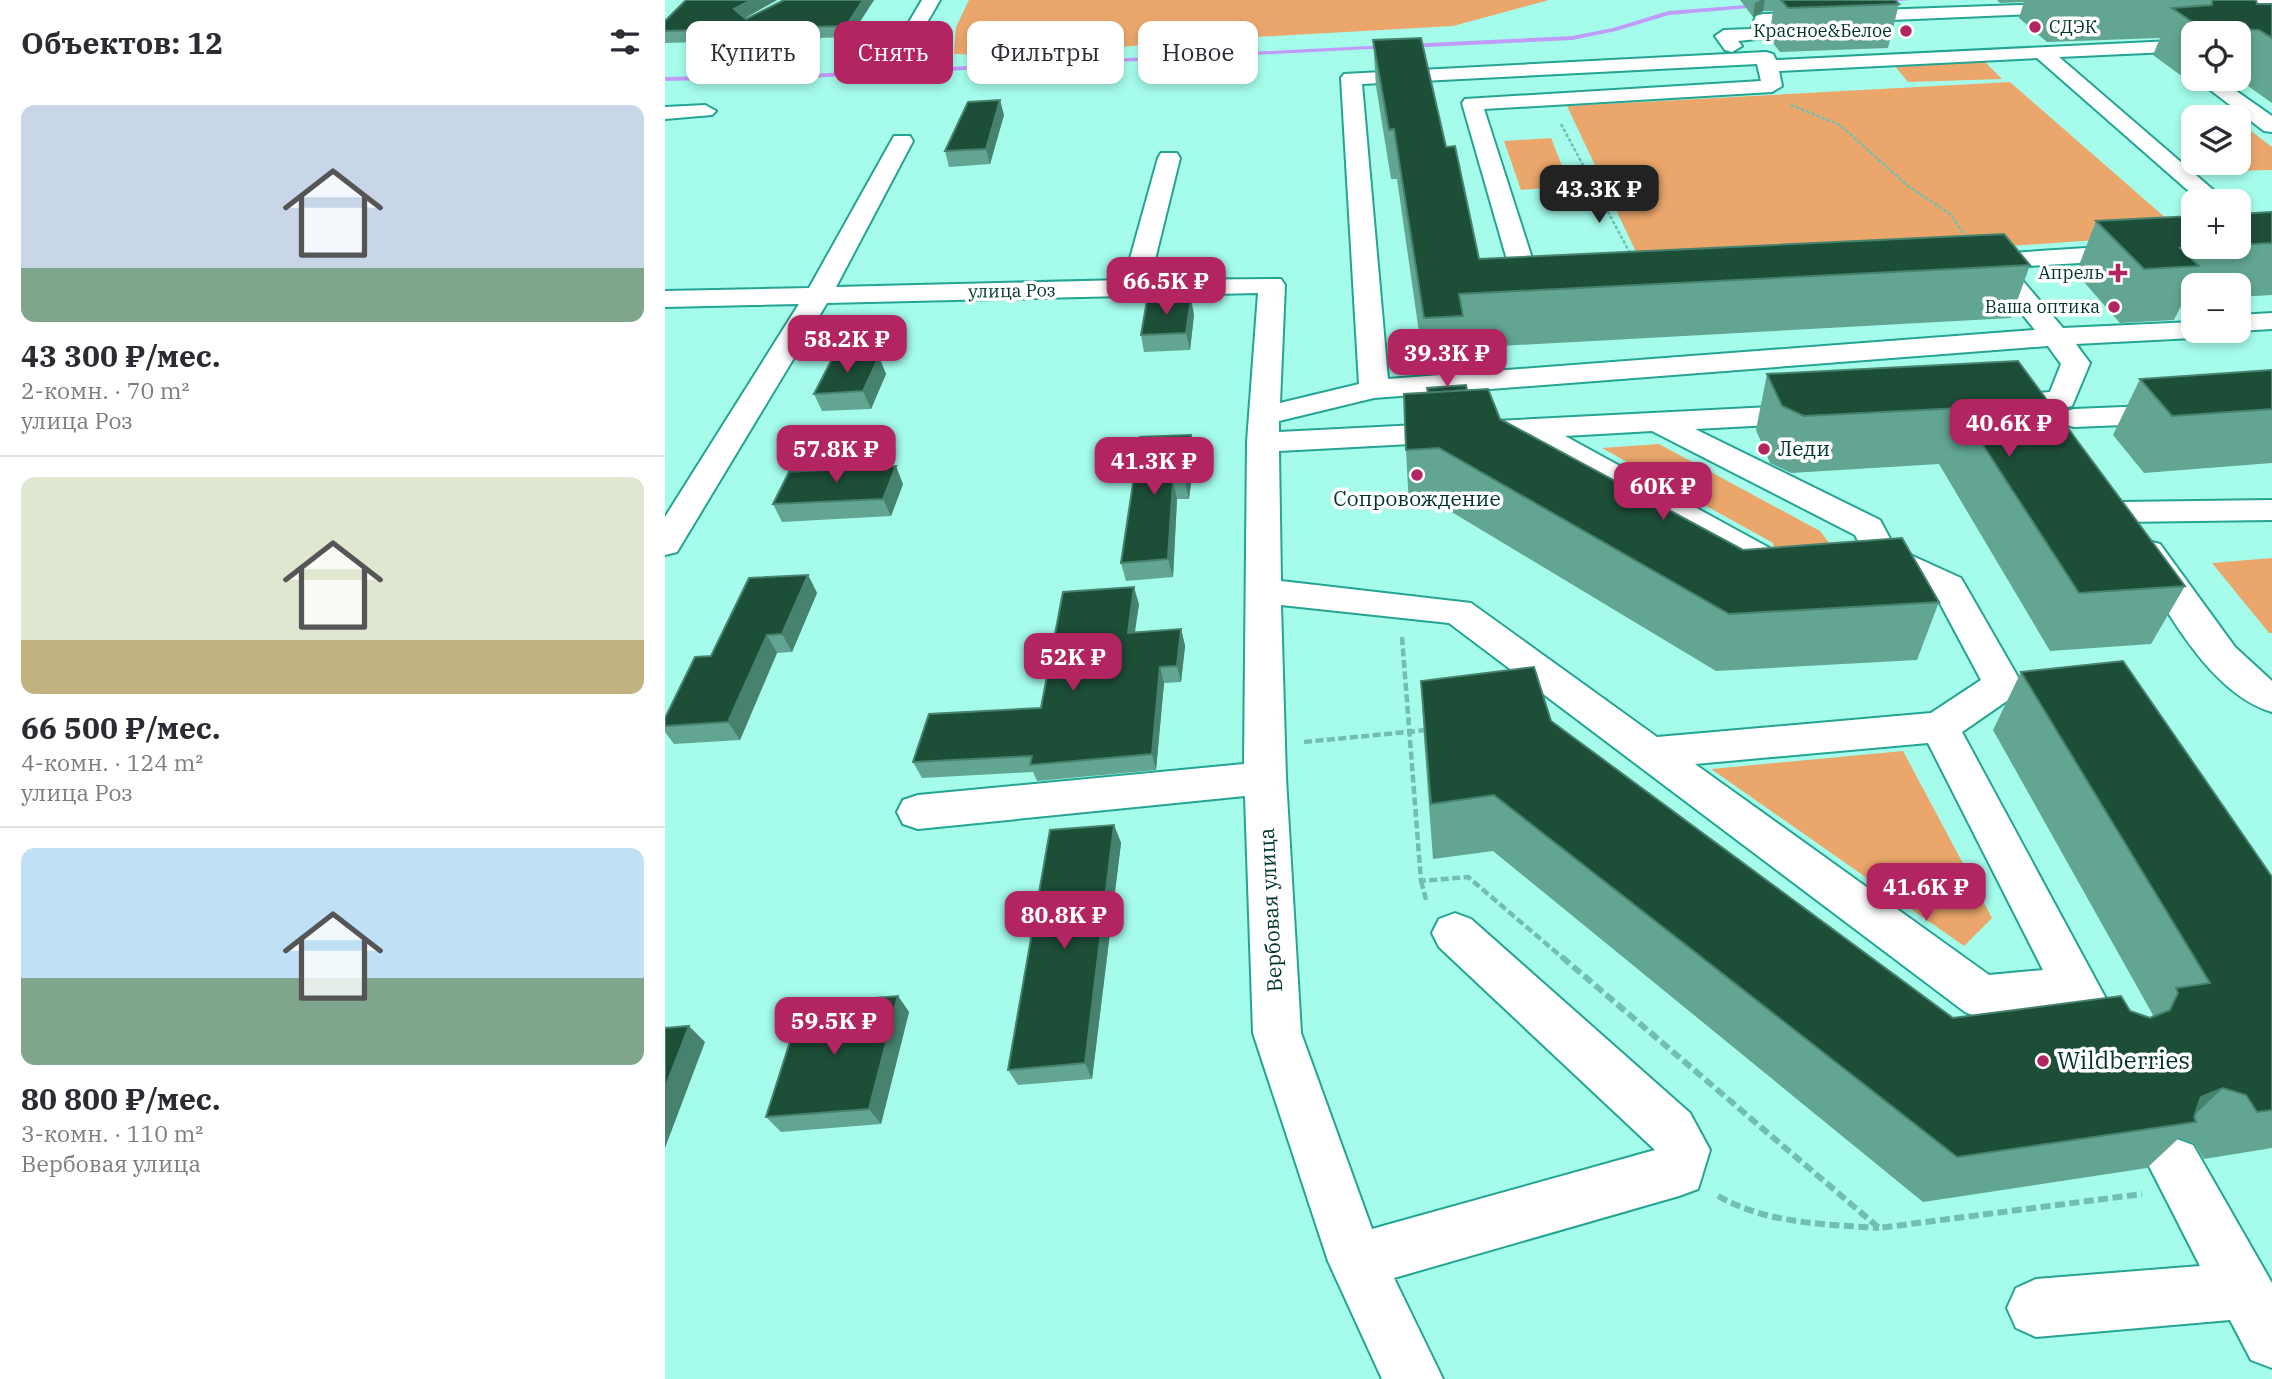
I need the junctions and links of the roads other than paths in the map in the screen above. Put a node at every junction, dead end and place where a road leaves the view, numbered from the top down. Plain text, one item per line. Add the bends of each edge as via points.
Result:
1 (931, 0) edge
2 (2260, 0) edge
3 (2094, 7) dead end
4 (2272, 8) edge
5 (919, 21) edge
6 (1759, 34) junction
7 (2041, 52) junction
8 (2181, 52) edge
9 (1762, 67) junction
10 (2223, 91) edge
11 (705, 111) dead end
12 (665, 113) edge
13 (2272, 126) edge
14 (902, 141) dead end
15 (1170, 158) dead end
16 (2200, 189) edge
17 (2181, 249) edge
18 (1992, 260) junction
19 (1951, 263) edge
20 (1135, 289) junction
21 (1568, 290) edge
22 (820, 294) junction
23 (665, 299) edge
24 (2272, 321) edge
25 (2251, 322) edge
26 (2181, 331) edge
27 (2055, 337) junction
28 (1374, 388) junction
29 (1963, 405) edge
30 (2272, 410) edge
31 (1838, 412) edge
32 (2070, 421) junction
33 (1657, 422) junction
34 (1265, 429) junction
35 (1534, 431) junction
36 (2272, 510) edge
37 (665, 544) edge
38 (1882, 555) junction
39 (1263, 591) junction
40 (2272, 698) edge
41 (1940, 727) junction
42 (1649, 753) junction
43 (1265, 762) junction
44 (918, 812) dead end
45 (1455, 933) dead end
46 (2076, 988) junction
47 (2106, 1043) edge
48 (2181, 1176) edge
49 (1356, 1261) junction
50 (2245, 1290) junction
51 (2036, 1308) dead end
52 (2272, 1339) edge
53 (1413, 1379) edge

1 - 5 street
2 - 4 street
3 - 6 street via 1763,20
6 - 9 street
6 - 9 street via 1724,36
7 - 8 street via 2162,47
7 - 9 street
7 - 16 street
9 - 21 street via 1548,98 1472,103 1529,292
9 - 28 street via 1351,78
10 - 13 street
11 - 12 street
14 - 22 street
15 - 20 street
17 - 18 street
18 - 19 street
18 - 27 street
20 - 22 street, улица Роз
20 - 34 street, улица Роз via 1272,285
22 - 23 street, улица Роз
22 - 37 street
24 - 25 street
26 - 27 street
27 - 28 street
27 - 32 street via 2076,363
28 - 34 street
29 - 32 street
30 - 32 street
31 - 33 street
33 - 35 street
33 - 38 street via 1868,528
34 - 35 street
34 - 39 street, Вербовая улица
35 - 38 street via 1792,575 1852,573
36 - 40 street via 2112,501 2238,678
38 - 41 street via 1948,586 2003,684
39 - 42 street via 1458,612
39 - 43 street, Вербовая улица
41 - 42 street
41 - 46 street
42 - 46 street via 1982,997
43 - 44 street
43 - 49 street, Вербовая улица via 1277,1033
45 - 49 street via 1672,1131 1684,1150 1679,1170
46 - 47 street
48 - 50 street
49 - 53 street, Вербовая улица
50 - 51 street
50 - 52 street

